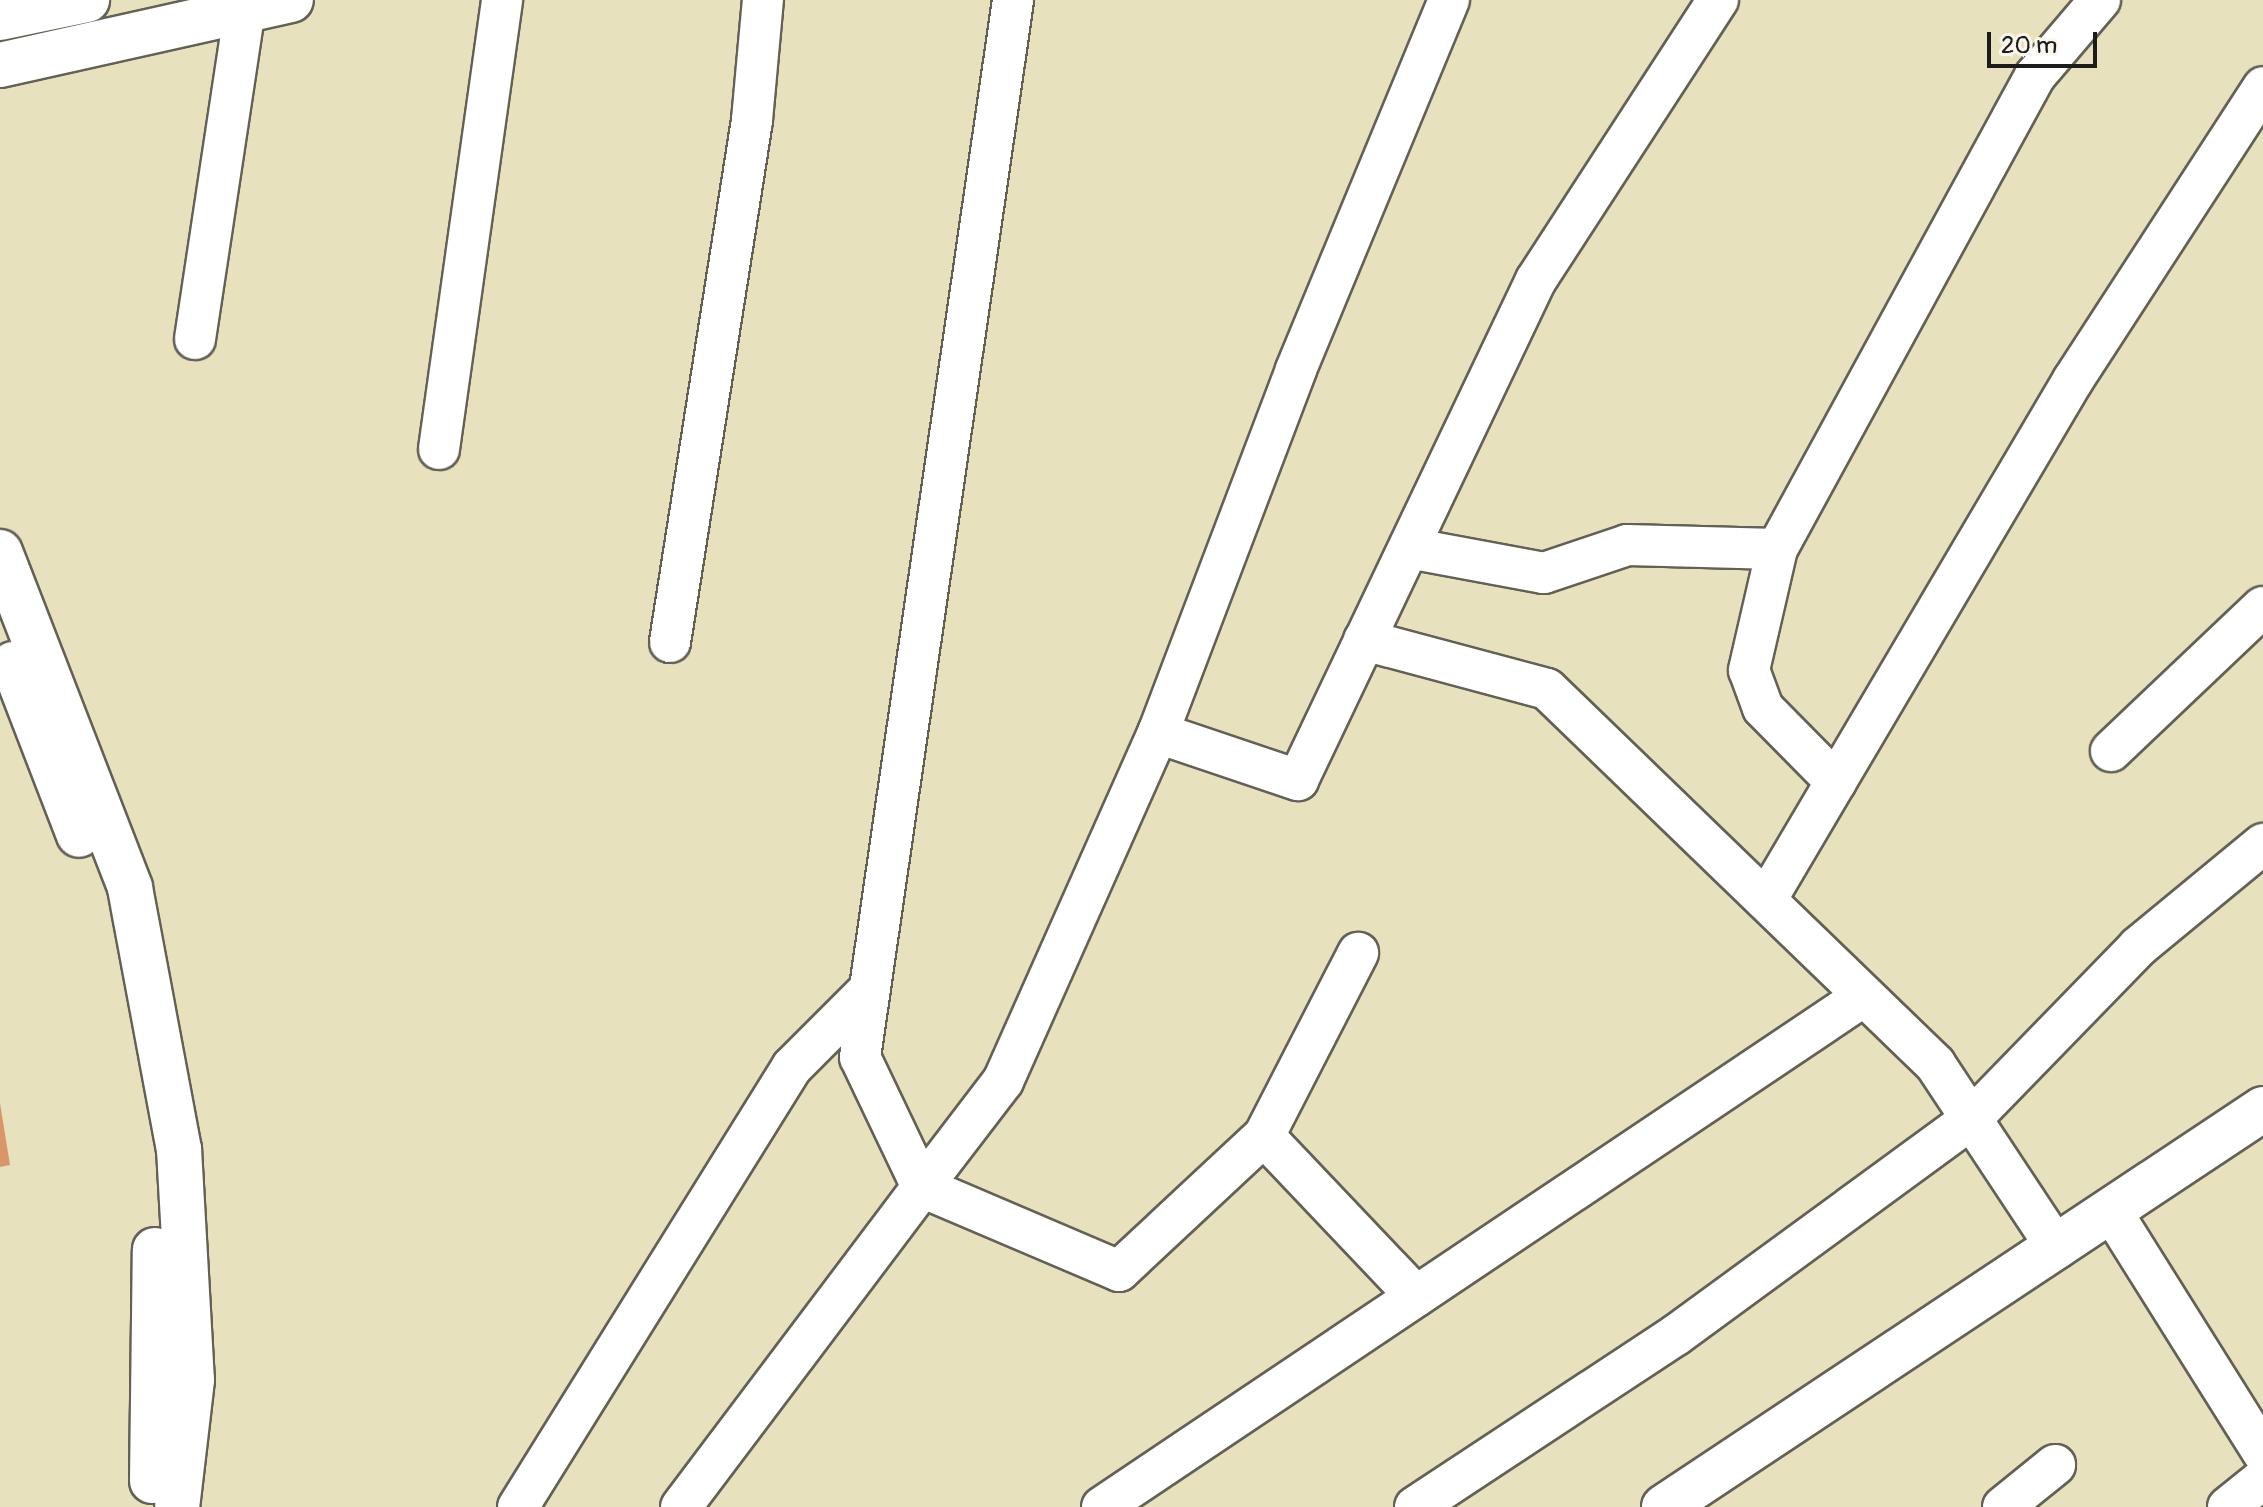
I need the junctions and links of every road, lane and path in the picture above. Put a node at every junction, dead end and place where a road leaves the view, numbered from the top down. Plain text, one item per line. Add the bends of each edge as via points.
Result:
1 (87, 0) edge
2 (291, 0) edge
3 (502, 0) edge
4 (763, 0) edge
5 (1013, 0) edge
6 (1449, 0) edge
7 (1718, 0) edge
8 (2100, 0) edge
9 (245, 10) junction
10 (0, 18) edge
11 (0, 65) edge
12 (2263, 87) edge
13 (195, 339) dead end
14 (439, 449) dead end
15 (1409, 548) junction
16 (1777, 549) junction
17 (0, 552) edge
18 (2263, 607) edge
19 (0, 627) edge
20 (1364, 640) junction
21 (670, 642) dead end
22 (1158, 733) junction
23 (2111, 751) dead end
24 (1836, 782) junction
25 (2263, 844) edge
26 (1766, 900) junction
27 (1358, 953) dead end
28 (870, 989) junction
29 (1864, 996) junction
30 (2263, 1109) edge
31 (1971, 1119) junction
32 (1264, 1136) junction
33 (922, 1187) junction
34 (2110, 1209) junction
35 (2057, 1248) junction
36 (1416, 1296) junction
37 (2263, 1453) edge
38 (2055, 1465) dead end
39 (2263, 1479) edge
40 (150, 1507) edge
41 (177, 1507) edge
42 (518, 1507) edge
43 (681, 1507) edge
44 (1102, 1507) edge
45 (1415, 1507) edge
46 (1664, 1507) edge
47 (2003, 1507) edge
48 (2228, 1507) edge

1 - 10 street
2 - 9 street
3 - 14 street
4 - 21 street via 752,120
5 - 28 street
6 - 22 street via 1296,370
7 - 15 street via 1536,280
8 - 16 street via 2035,76
9 - 11 street
9 - 13 street
12 - 24 street via 2073,380
15 - 16 street via 1544,573 1627,545
15 - 20 street
16 - 24 street via 1749,670 1763,708
17 - 41 street via 130,888 179,1149 192,1380
18 - 23 street
19 - 40 street via 109,906 153,1144 159,1383
20 - 22 street via 1298,780
20 - 26 street via 1547,689
22 - 33 street via 1003,1081
24 - 26 street
25 - 31 street via 2138,947
26 - 29 street
27 - 32 street
28 - 33 street via 860,1057
28 - 42 street via 792,1067
29 - 31 street via 1935,1064
29 - 36 street
30 - 34 street
31 - 35 street
31 - 45 street via 1676,1335
32 - 33 street via 1119,1271
32 - 36 street
33 - 43 street
34 - 35 street
34 - 37 street
35 - 46 street
36 - 44 street
38 - 47 street
39 - 48 street

